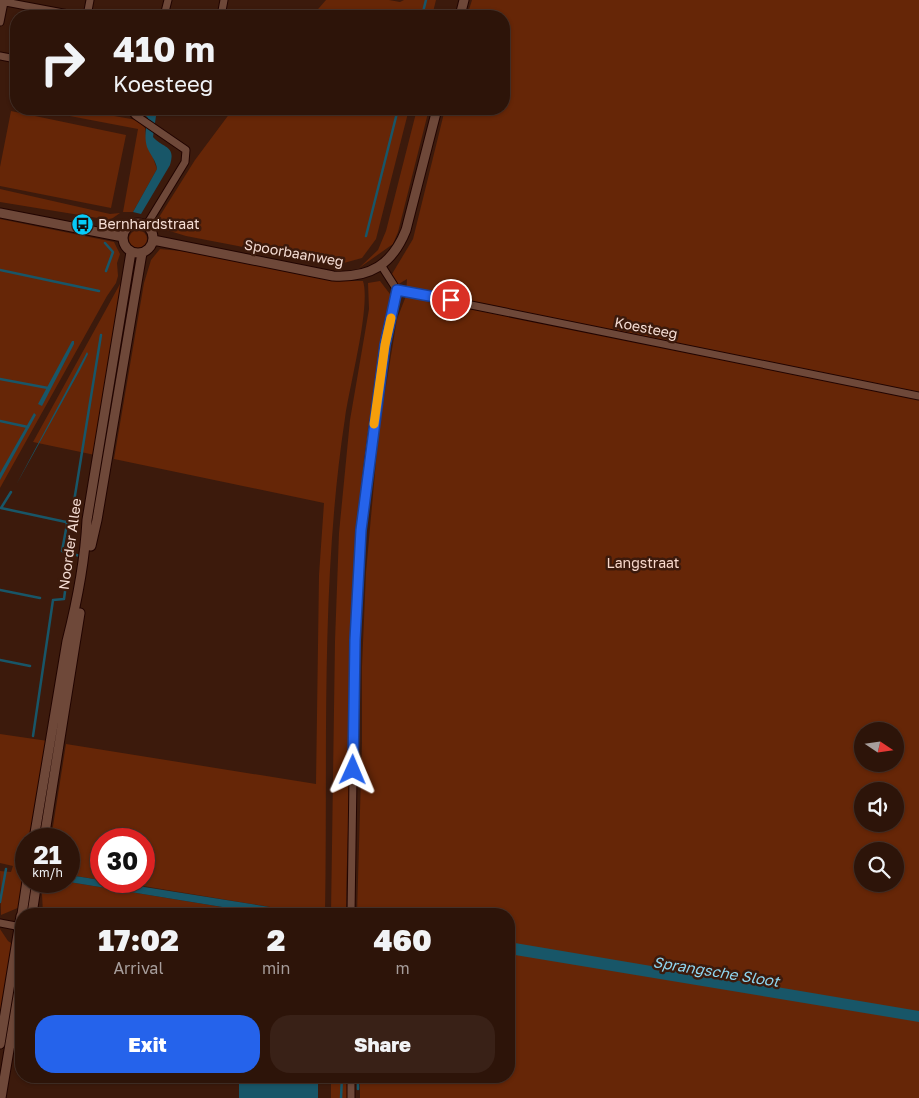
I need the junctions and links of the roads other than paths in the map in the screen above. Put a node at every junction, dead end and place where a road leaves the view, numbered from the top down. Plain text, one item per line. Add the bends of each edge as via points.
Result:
1 (2, 2) edge
2 (46, 10) edge
3 (0, 22) edge
4 (134, 115) edge
5 (435, 115) edge
6 (0, 213) edge
7 (146, 226) junction
8 (123, 237) junction
9 (153, 240) junction
10 (131, 252) junction
11 (142, 253) junction
12 (381, 265) junction
13 (397, 290) junction
14 (919, 396) edge
15 (60, 712) junction
16 (36, 828) edge
17 (45, 828) edge
18 (25, 893) edge
19 (35, 893) edge
20 (22, 908) edge
21 (33, 908) edge
22 (351, 908) edge
23 (0, 923) edge
24 (15, 926) edge
25 (15, 956) edge
26 (15, 1016) edge
27 (0, 1044) edge
28 (351, 1083) edge
29 (2, 1098) edge
30 (350, 1098) edge

1 - 2 street
1 - 3 street
4 - 7 street via 186,150 185,162
5 - 12 street, Spoorbaanweg via 406,230 394,254
6 - 8 street
7 - 8 street via 139,223 130,226
7 - 9 street
8 - 10 street
9 - 11 street via 148,250
9 - 12 street, Spoorbaanweg via 333,276 352,277
10 - 11 street
10 - 15 street, Noorder Allee via 87,520
11 - 15 street, Noorder Allee via 97,520
12 - 13 street
13 - 14 street, Koesteeg
13 - 22 street via 384,355 361,530 355,640
15 - 16 street, Noorder Allee
15 - 17 street, Noorder Allee
18 - 20 street
19 - 21 street
23 - 24 street
25 - 27 street
26 - 29 street
28 - 30 street

